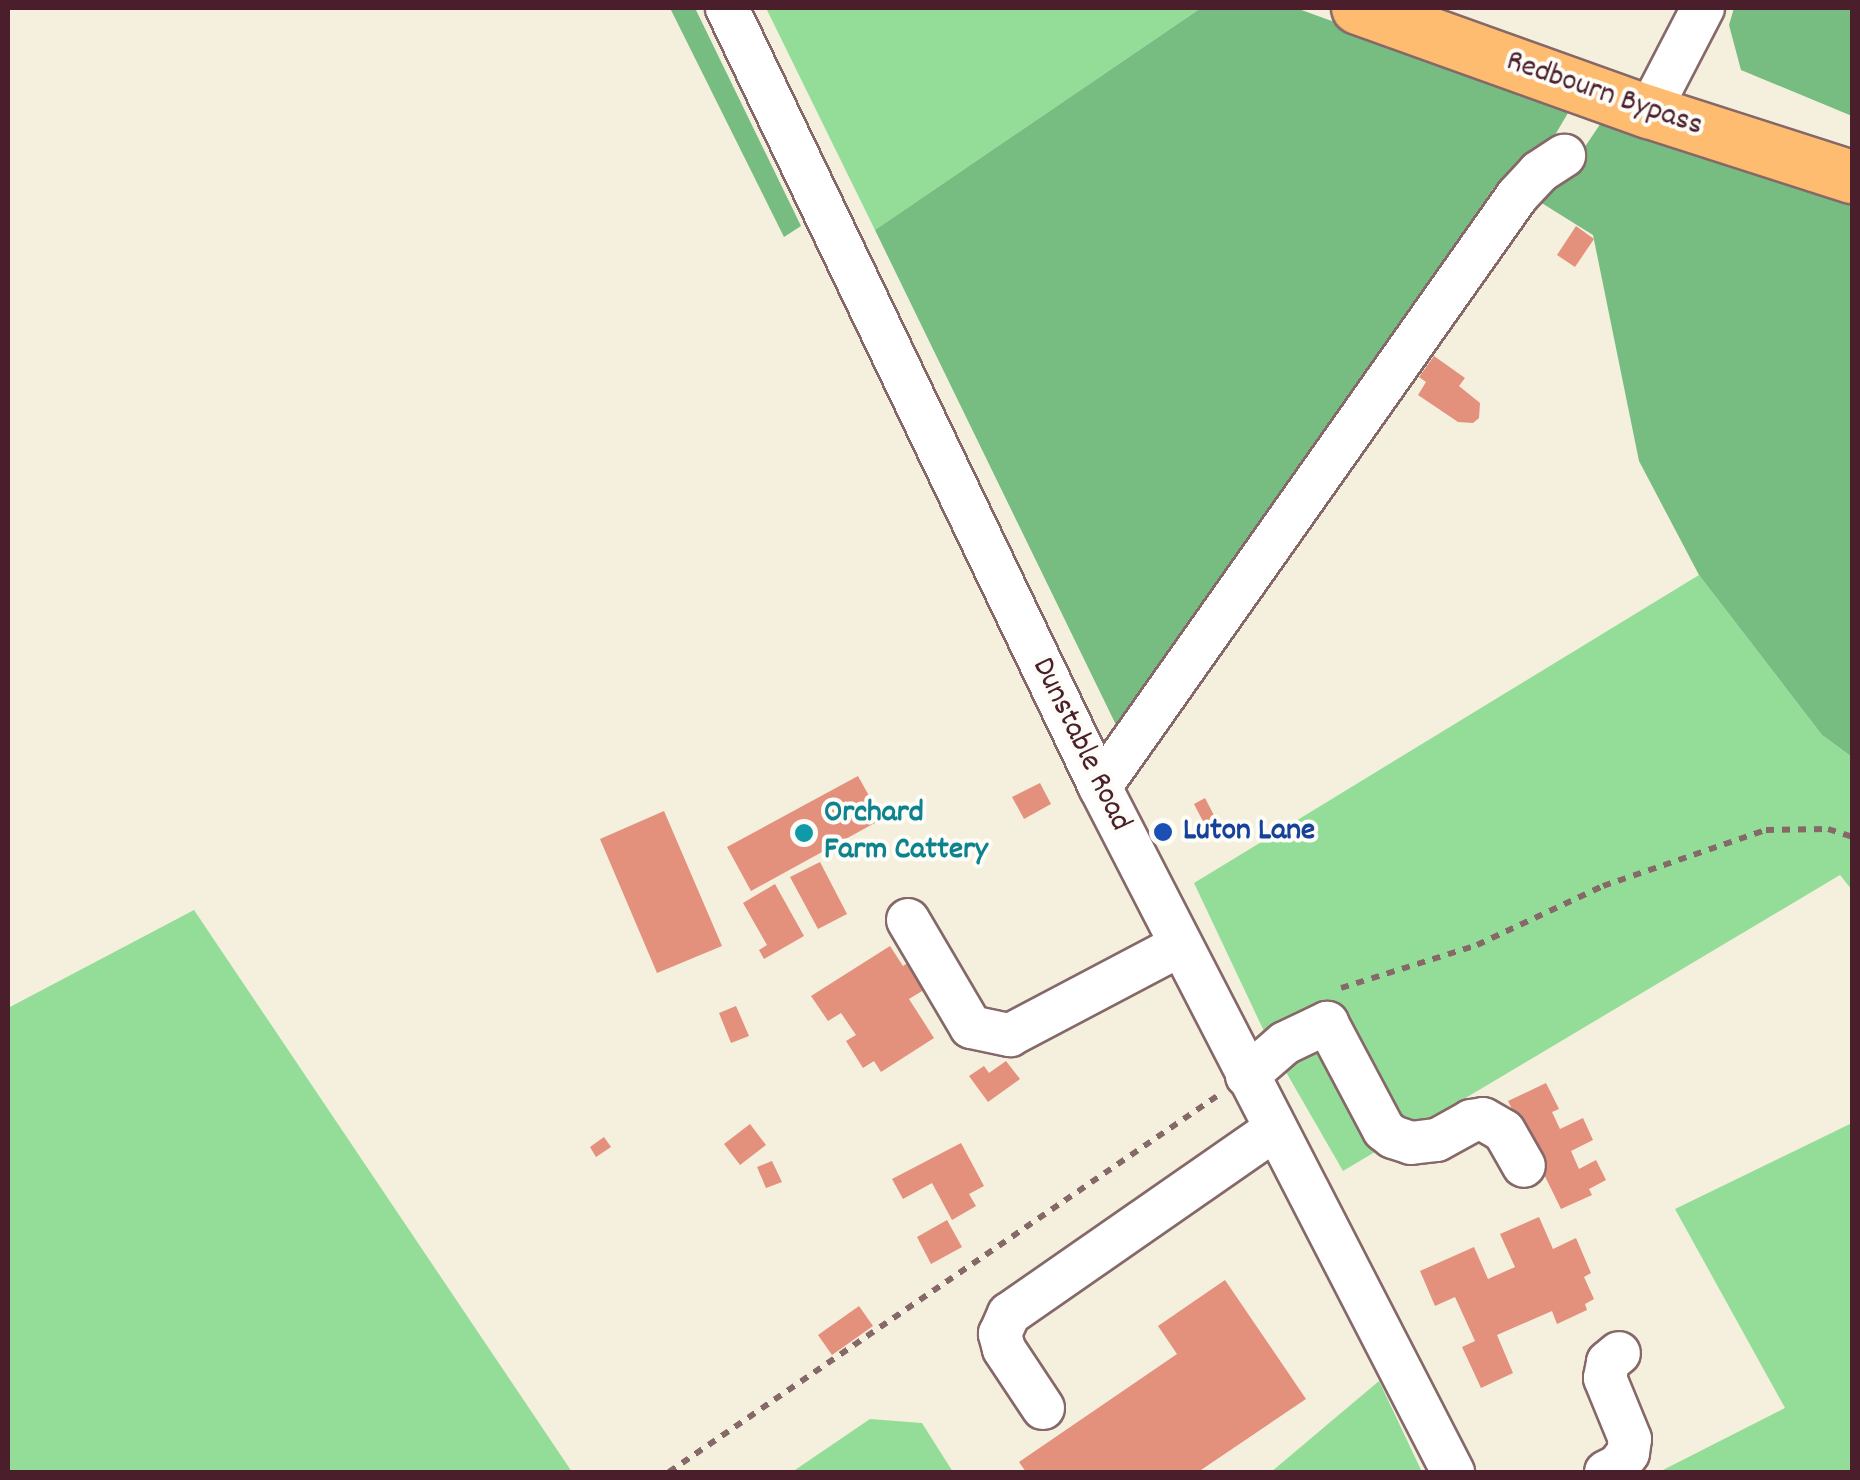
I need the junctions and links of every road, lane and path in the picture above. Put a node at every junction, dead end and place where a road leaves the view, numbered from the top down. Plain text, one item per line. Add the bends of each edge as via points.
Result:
1 (727, 8) edge
2 (1358, 8) edge
3 (1704, 8) edge
4 (1649, 112) junction
5 (1564, 156) dead end
6 (1852, 177) edge
7 (1100, 787) junction
8 (1852, 837) edge
9 (908, 920) dead end
10 (1180, 945) junction
11 (1332, 991) dead end
12 (1248, 1076) junction
13 (1274, 1130) junction
14 (1524, 1166) dead end
15 (1620, 1353) dead end
16 (1043, 1408) dead end
17 (669, 1472) edge
18 (1453, 1472) edge
19 (1606, 1472) edge

1 - 7 street, Dunstable Road
2 - 4 main road, Redbourn Bypass
3 - 4 street
4 - 6 main road, Redbourn Bypass
5 - 7 street via 1517,196
7 - 10 street, Dunstable Road
8 - 11 path via 1828,829 1766,830 1604,886 1477,945
9 - 10 street via 971,1027 1010,1035
10 - 12 street, Dunstable Road
12 - 13 street, Dunstable Road
12 - 14 street via 1285,1044 1327,1023 1393,1138 1437,1140 1483,1119 1504,1132
12 - 17 path
13 - 16 street via 1009,1314 1000,1334 1004,1350
13 - 18 street, Dunstable Road
15 - 19 street via 1608,1362 1605,1378 1630,1439 1628,1453

